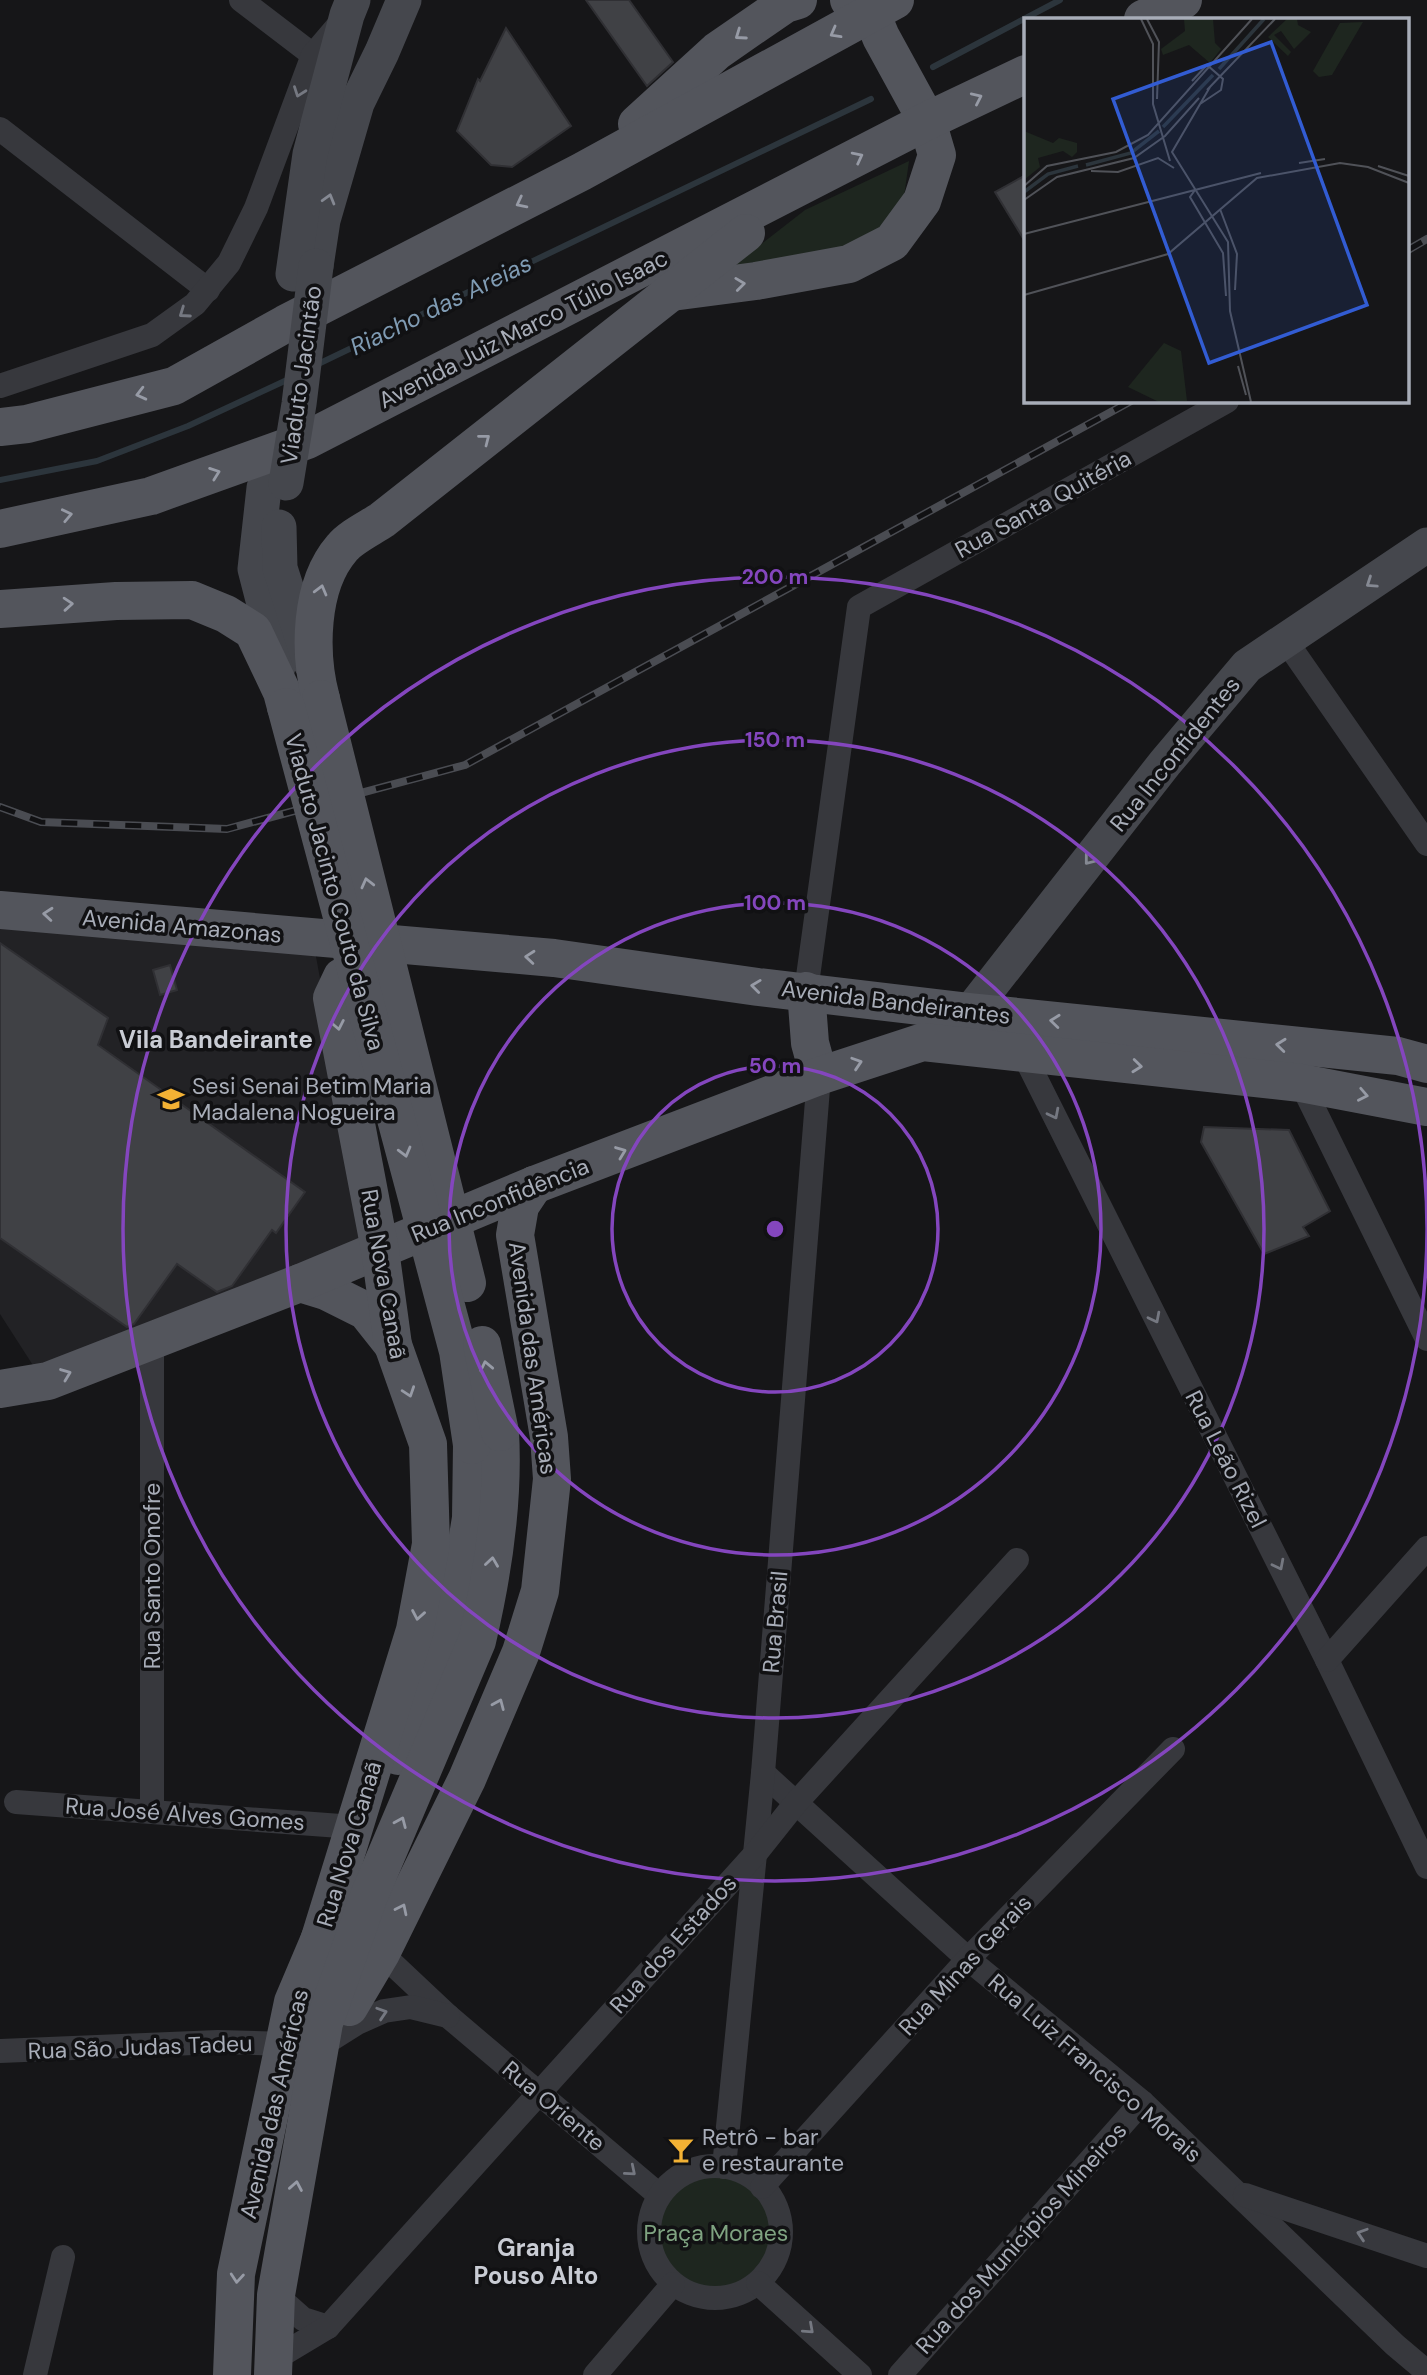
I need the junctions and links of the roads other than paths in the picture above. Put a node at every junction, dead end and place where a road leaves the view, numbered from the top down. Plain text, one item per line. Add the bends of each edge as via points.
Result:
1 (241, 0) edge
2 (404, 0) edge
3 (798, 0) edge
4 (1183, 0) edge
5 (350, 7) edge
6 (872, 10) edge
7 (1145, 18) edge
8 (313, 55) junction
9 (1024, 75) edge
10 (922, 110) junction
11 (0, 129) edge
12 (581, 172) junction
13 (810, 181) junction
14 (305, 270) junction
15 (208, 290) junction
16 (672, 292) junction
17 (0, 386) edge
18 (1225, 402) edge
19 (9, 418) edge
20 (275, 486) joint
21 (0, 529) edge
22 (1427, 545) edge
23 (0, 609) edge
24 (1286, 641) junction
25 (301, 695) junction
26 (1427, 844) edge
27 (0, 910) edge
28 (364, 942) joint
29 (428, 947) junction
30 (806, 991) junction
31 (970, 1012) junction
32 (923, 1042) joint
33 (1023, 1053) junction
34 (1427, 1064) edge
35 (819, 1076) junction
36 (1301, 1083) junction
37 (1427, 1107) edge
38 (534, 1185) junction
39 (380, 1250) junction
40 (300, 1283) junction
41 (1427, 1339) edge
42 (152, 1341) junction
43 (393, 1345) junction
44 (0, 1389) edge
45 (486, 1439) junction
46 (1427, 1548) edge
47 (1017, 1560) dead end
48 (1327, 1660) junction
49 (1173, 1749) dead end
50 (763, 1773) junction
51 (16, 1802) dead end
52 (795, 1804) junction
53 (152, 1812) junction
54 (354, 1827) junction
55 (756, 1853) junction
56 (1427, 1867) edge
57 (319, 1941) junction
58 (381, 1953) junction
59 (968, 1959) junction
60 (448, 2016) junction
61 (310, 2037) junction
62 (0, 2051) edge
63 (539, 2093) junction
64 (1142, 2102) junction
65 (724, 2167) junction
66 (762, 2187) junction
67 (1238, 2193) junction
68 (659, 2195) junction
69 (245, 2231) junction
70 (287, 2235) junction
71 (1427, 2256) edge
72 (63, 2257) dead end
73 (758, 2283) junction
74 (673, 2284) junction
75 (276, 2295) junction
76 (328, 2327) junction
77 (274, 2370) edge
78 (1427, 2372) edge
79 (35, 2375) edge
80 (232, 2375) edge
81 (595, 2375) edge
82 (860, 2375) edge
83 (900, 2375) edge

1 - 8 street
14 -> 2 main road via 357,103
3 -> 12 main road via 785,4 717,51
4 - 7 main road
5 - 8 street
5 - 14 main road via 310,154
6 - 10 main road
6 -> 12 main road
8 -> 15 street via 256,208 229,263
10 -> 9 main road, Avenida Juiz Marco Túlio Isaac
13 -> 10 main road, Avenida Juiz Marco Túlio Isaac
16 -> 10 main road via 849,264 892,242 922,201 937,155
11 - 15 street
12 -> 19 main road via 174,386
13 - 16 main road
21 -> 13 main road, Avenida Juiz Marco Túlio Isaac via 150,496 307,440
14 - 20 main road, Viaduto Jacintão
15 -> 17 street via 152,335
25 -> 16 main road via 320,586 342,547
18 - 30 street, Rua Santa Quitéria via 859,607
20 - 25 main road, Viaduto Jacinto Couto da Silva via 255,569 272,635
22 -> 24 main road, Rua Inconfidentes
23 -> 25 main road via 192,600 253,631
24 - 26 street
24 -> 31 main road, Rua Inconfidentes via 1247,666
25 - 45 main road, Viaduto Jacinto Couto da Silva, bridge via 458,1351
28 -> 27 main road, Avenida Amazonas
28 - 29 main road, Avenida Bandeirantes
30 -> 29 main road, Avenida Bandeirantes via 554,958
29 -> 39 main road, Rua Nova Canaã via 342,977 332,998
30 - 31 main road, Avenida Bandeirantes
30 - 35 main road via 808,1034
34 -> 31 main road, Avenida Bandeirantes via 1398,1056
32 - 33 main road, Avenida Bandeirantes
35 -> 32 main road, Rua Inconfidência
33 -> 36 main road, Avenida Bandeirantes
33 -> 48 street, Rua Leão Rizel
38 -> 35 main road, Rua Inconfidência
35 - 50 street, Rua Brasil
36 -> 37 main road, Avenida Bandeirantes
36 - 41 street
38 - 39 main road, Rua Inconfidência
58 -> 38 main road, Avenida das Américas via 467,1779 522,1652 540,1591 552,1479 549,1437 514,1235 520,1206
39 - 40 main road, Rua Inconfidência
39 - 43 main road, Rua Nova Canaã
40 - 42 main road, Rua Inconfidência
40 - 43 main road via 366,1311
44 -> 42 main road, Rua Inconfidência via 48,1381
42 - 53 street, Rua Santo Onofre
43 -> 54 main road, Rua Nova Canaã via 428,1444 431,1544 415,1630
45 - 57 main road, Avenida das Américas via 455,1617
61 -> 45 main road, Avenida das Américas via 477,1641 497,1529 502,1468
46 - 48 street
47 - 52 street, Rua dos Estados
48 - 56 street, Rua Leão Rizel
49 - 59 street, Rua Minas Gerais
50 - 52 street, Rua Luiz Francisco Morais
50 - 55 street, Rua Brasil
51 - 53 street, Rua José Alves Gomes
52 - 55 street, Rua dos Estados
52 - 59 street, Rua Luiz Francisco Morais
53 - 54 street, Rua José Alves Gomes
54 - 57 main road, Rua Nova Canaã
55 - 63 street, Rua dos Estados
55 - 65 street, Rua Brasil
57 - 61 main road, Avenida das Américas via 293,2002
58 - 60 street, Rua Oriente
58 - 61 main road, Avenida das Américas via 354,2002
59 - 64 street, Rua Luiz Francisco Morais
59 - 66 street, Rua Minas Gerais
61 -> 60 street, Rua Oriente via 384,2011 411,2007
60 - 63 street, Rua Oriente
61 - 62 street, Rua São Judas Tadeu
61 - 69 main road, Avenida das Américas
70 -> 61 main road, Avenida das Américas
63 -> 68 street, Rua Oriente
63 - 76 street, Rua dos Estados
64 - 67 street, Rua Luiz Francisco Morais
64 - 83 street, Rua dos Municípios Mineiros
65 - 66 street
65 - 68 street via 688,2172
66 - 73 street via 775,2204 780,2225 776,2256
71 -> 67 street
67 - 78 street, Rua Luiz Francisco Morais
68 - 74 street via 648,2232 651,2252
69 - 70 main road
69 -> 80 main road, Avenida das Américas via 236,2274
70 - 75 main road, Avenida das Américas
72 - 79 street
73 - 74 street via 716,2299 693,2295
73 -> 82 street
74 - 81 street
75 - 76 street via 303,2319
75 - 77 main road, Avenida das Américas
76 - 77 street, Rua dos Estados

